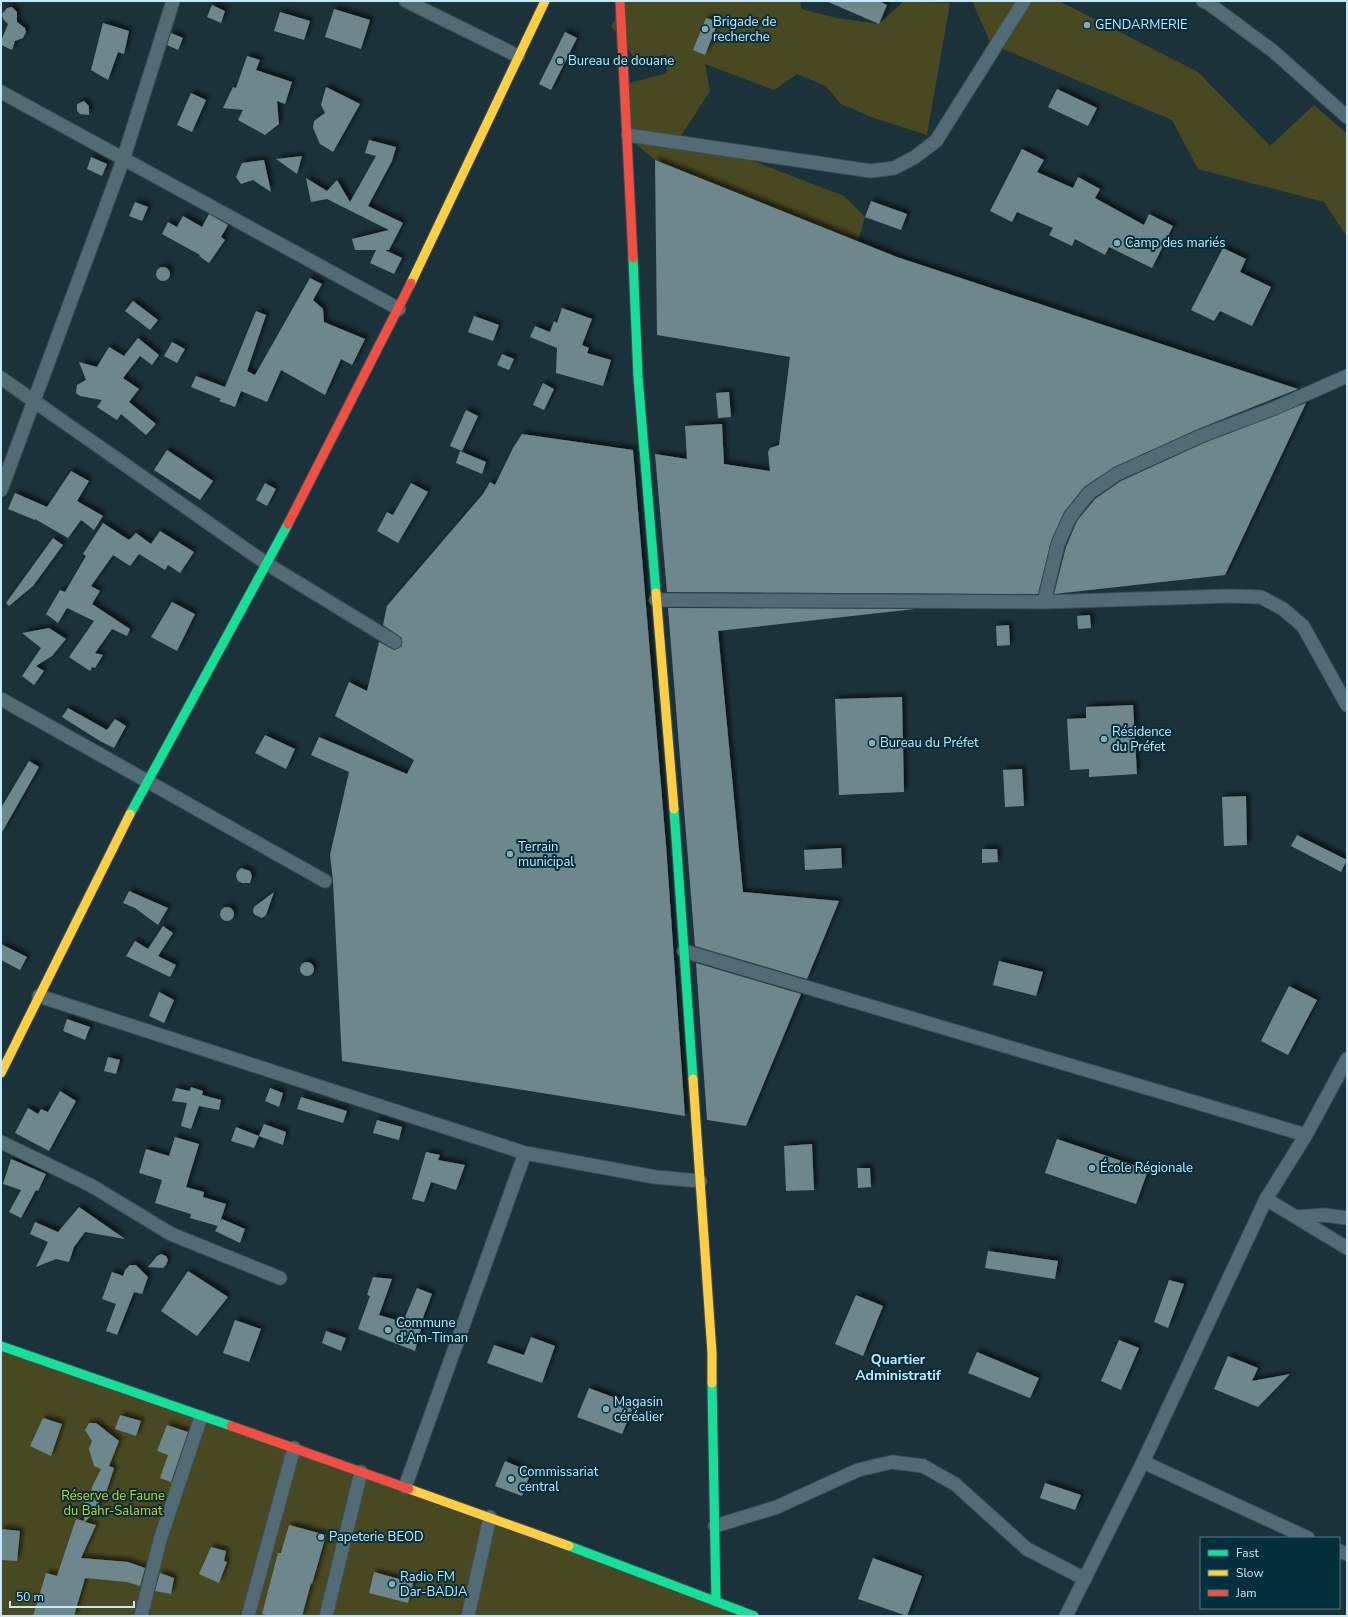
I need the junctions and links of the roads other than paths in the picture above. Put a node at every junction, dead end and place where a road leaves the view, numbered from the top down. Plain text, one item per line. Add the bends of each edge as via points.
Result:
1 (172, 1) edge
2 (406, 1) edge
3 (545, 1) edge
4 (620, 1) edge
5 (1024, 1) edge
6 (1203, 1) edge
7 (518, 56) junction
8 (1, 92) edge
9 (1347, 117) edge
10 (628, 135) junction
11 (123, 160) junction
12 (399, 309) junction
13 (1347, 376) edge
14 (1, 378) edge
15 (34, 401) junction
16 (1, 490) edge
17 (267, 564) junction
18 (656, 600) junction
19 (1044, 602) junction
20 (395, 642) dead end
21 (1, 699) edge
22 (1347, 705) edge
23 (147, 781) junction
24 (325, 881) dead end
25 (684, 951) junction
26 (39, 996) junction
27 (1347, 1059) edge
28 (1, 1073) edge
29 (1306, 1135) junction
30 (1, 1142) edge
31 (525, 1152) junction
32 (700, 1180) junction
33 (1266, 1199) junction
34 (1297, 1217) junction
35 (1347, 1218) edge
36 (1347, 1248) edge
37 (280, 1278) dead end
38 (1, 1346) edge
39 (201, 1416) junction
40 (294, 1448) junction
41 (1143, 1462) junction
42 (361, 1472) junction
43 (405, 1487) junction
44 (490, 1517) junction
45 (715, 1526) junction
46 (1306, 1537) edge
47 (1085, 1579) junction
48 (716, 1601) junction
49 (141, 1616) edge
50 (248, 1616) edge
51 (326, 1616) edge
52 (468, 1616) edge
53 (754, 1616) edge
54 (1066, 1616) edge

1 - 11 street
2 - 7 street
3 - 7 main road
4 - 10 main road
5 - 10 street via 936,141 915,157 894,168 871,171
6 - 9 street via 1208,2 1273,51
7 - 12 main road
8 - 11 street
10 - 18 main road via 638,377
11 - 12 street
11 - 15 street
12 - 17 main road
13 - 19 street via 1275,408 1201,436 1117,474 1088,493 1070,517 1058,544
14 - 15 street
15 - 16 street
15 - 17 street
17 - 20 street
17 - 23 main road
18 - 19 street
18 - 25 main road
19 - 22 street via 1262,597 1283,609 1303,626
21 - 23 street
23 - 24 street
23 - 26 main road
25 - 29 street
25 - 32 main road
26 - 28 main road
26 - 31 street
27 - 29 street
29 - 33 street
30 - 37 street via 92,1186 171,1234
31 - 32 street via 655,1176
31 - 43 street
32 - 45 main road via 712,1353
33 - 34 street
33 - 41 street
34 - 35 street via 1324,1215
34 - 36 street
38 - 39 main road
39 - 40 main road
39 - 49 street via 160,1540
40 - 42 main road
40 - 50 street
41 - 46 street
41 - 47 street
42 - 43 main road
42 - 51 street
43 - 44 main road
44 - 48 main road
44 - 52 street
45 - 47 street via 777,1507 858,1470 892,1462 923,1466 955,1484 1027,1549
45 - 48 main road
47 - 54 street
48 - 53 main road

